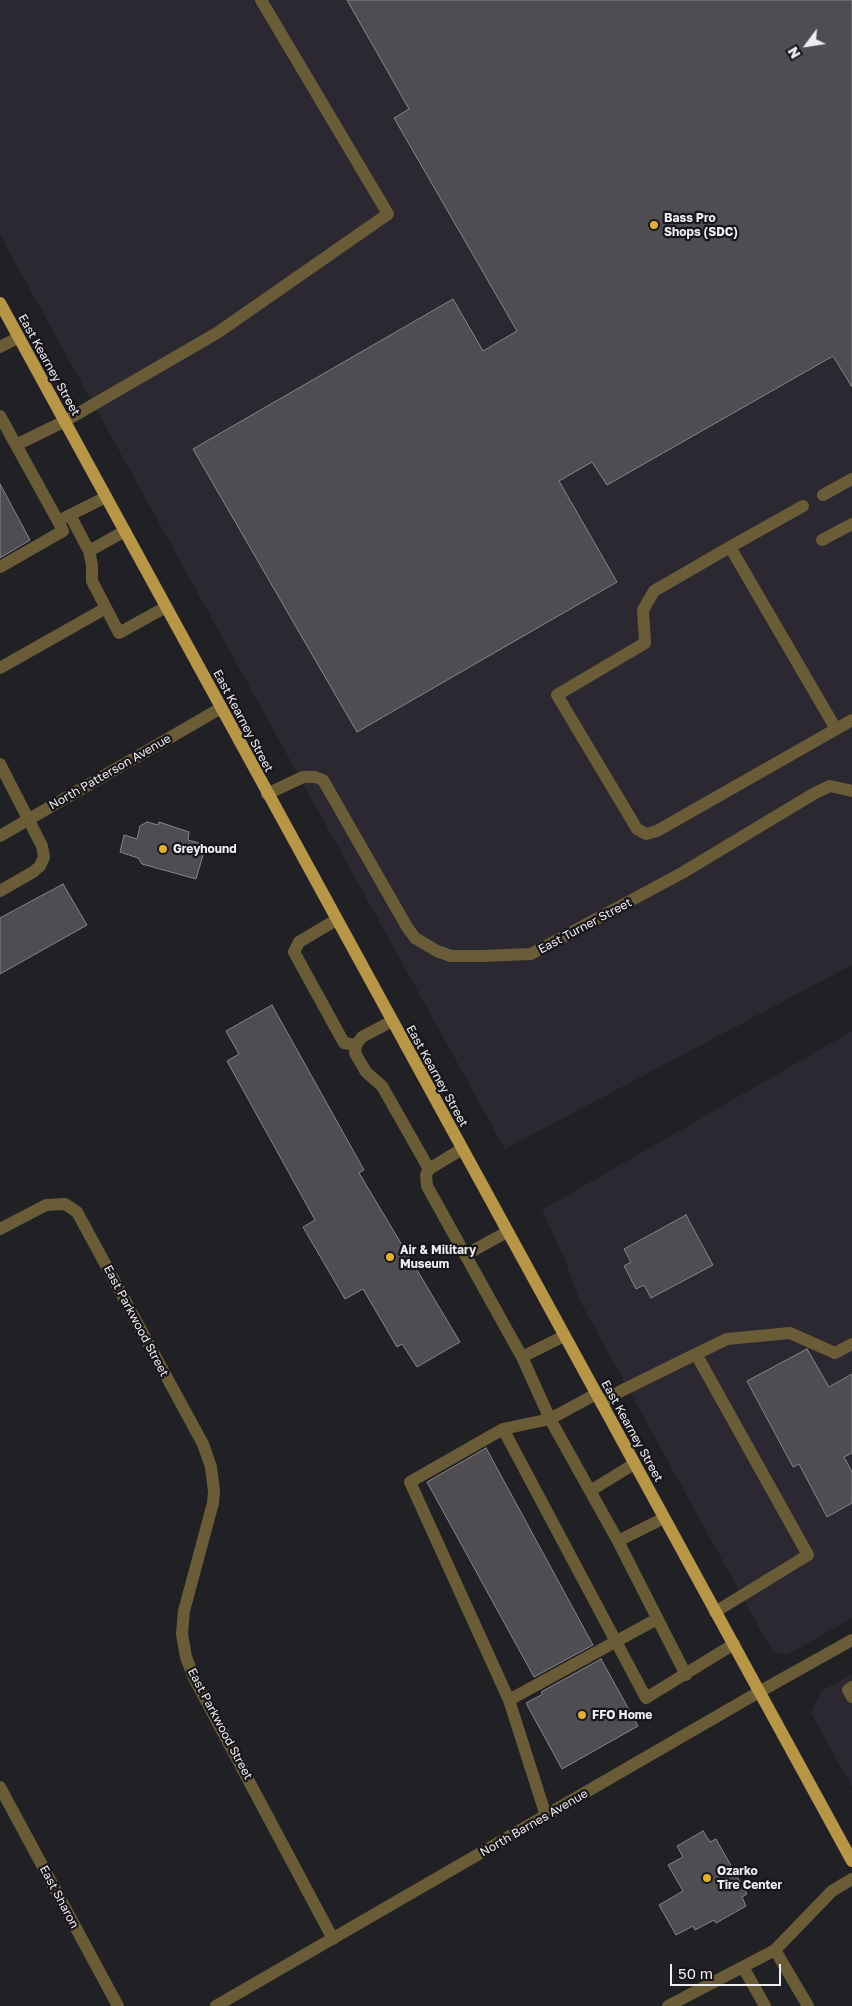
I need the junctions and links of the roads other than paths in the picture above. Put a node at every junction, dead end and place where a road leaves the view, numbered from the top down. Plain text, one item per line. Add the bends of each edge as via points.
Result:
1 (261, 0) edge
2 (0, 303) edge
3 (19, 338) junction
4 (0, 347) edge
5 (0, 416) edge
6 (65, 421) junction
7 (16, 445) junction
8 (852, 479) edge
9 (823, 495) dead end
10 (106, 497) junction
11 (803, 506) dead end
12 (70, 515) junction
13 (58, 521) junction
14 (852, 524) edge
15 (125, 531) junction
16 (822, 540) dead end
17 (730, 547) junction
18 (89, 552) junction
19 (0, 567) edge
20 (166, 607) junction
21 (106, 608) junction
22 (0, 668) edge
23 (221, 708) junction
24 (852, 720) edge
25 (836, 729) junction
26 (0, 764) edge
27 (852, 791) edge
28 (267, 794) junction
29 (28, 820) junction
30 (0, 836) edge
31 (0, 891) edge
32 (336, 920) junction
33 (392, 1021) junction
34 (356, 1044) junction
35 (462, 1149) junction
36 (429, 1169) junction
37 (0, 1230) edge
38 (507, 1232) junction
39 (465, 1254) junction
40 (564, 1336) junction
41 (852, 1344) edge
42 (696, 1354) junction
43 (522, 1357) junction
44 (599, 1399) junction
45 (550, 1419) junction
46 (503, 1429) junction
47 (634, 1464) junction
48 (590, 1491) junction
49 (664, 1518) junction
50 (618, 1541) junction
51 (716, 1612) junction
52 (657, 1619) junction
53 (852, 1640) edge
54 (615, 1642) junction
55 (734, 1644) junction
56 (686, 1675) junction
57 (759, 1692) junction
58 (509, 1700) junction
59 (0, 1787) edge
60 (546, 1816) junction
61 (850, 1854) edge
62 (852, 1879) edge
63 (333, 1939) junction
64 (775, 1950) junction
65 (743, 1966) junction
66 (118, 2006) edge
67 (216, 2006) edge
68 (668, 2006) edge
69 (765, 2006) edge
70 (808, 2006) edge

1 - 6 street via 388,214 217,333
2 - 3 main road, East Kearney Street
3 - 4 street
3 - 6 main road, East Kearney Street
5 - 7 street
6 - 7 street
6 - 10 main road, East Kearney Street
7 - 13 street
8 - 9 street
10 - 12 street
10 - 15 main road, East Kearney Street
11 - 17 street
12 - 13 street
12 - 18 street
13 - 19 street via 63,531
14 - 16 street
15 - 18 street
15 - 20 main road, East Kearney Street
17 - 25 street
17 - 25 street via 654,591 643,610 645,643 556,695 637,829 646,834
18 - 21 street via 92,581
20 - 21 street via 120,633
20 - 23 main road, East Kearney Street
21 - 22 street
23 - 28 main road, East Kearney Street
23 - 29 street, North Patterson Avenue
24 - 25 street
26 - 29 street
27 - 28 street, East Turner Street via 830,786 815,793 682,873 531,954 482,956 451,956 415,938 323,780 303,777
28 - 32 main road, East Kearney Street
29 - 30 street, North Patterson Avenue
29 - 31 street via 42,846 44,857 33,872
32 - 33 main road, East Kearney Street
32 - 34 street via 299,942 294,952 344,1043
33 - 34 street via 369,1032
33 - 35 main road, East Kearney Street
34 - 36 street via 355,1053 366,1072 382,1086
35 - 36 street
35 - 38 main road, East Kearney Street
36 - 39 street via 427,1186
37 - 63 street, East Parkwood Street via 46,1204 65,1204 73,1209 208,1455 213,1478 213,1503 184,1610 182,1634 186,1657 194,1678
38 - 39 street
38 - 40 main road, East Kearney Street
39 - 43 street
40 - 43 street
40 - 44 main road, East Kearney Street
41 - 42 street via 835,1353 790,1333 728,1339
42 - 44 street
42 - 51 street via 808,1555
43 - 45 street
44 - 45 street
44 - 47 main road, East Kearney Street
45 - 46 street
45 - 48 street
46 - 54 street
46 - 58 street via 410,1482
47 - 48 street
47 - 49 main road, East Kearney Street
48 - 50 street
49 - 50 street
49 - 51 main road, East Kearney Street
50 - 52 street
51 - 55 main road, East Kearney Street
52 - 54 street
52 - 56 street
53 - 57 street, North Barnes Avenue
54 - 56 street via 646,1698
54 - 58 street
55 - 56 street
55 - 57 main road, East Kearney Street
57 - 60 street, North Barnes Avenue
57 - 61 main road, East Kearney Street
58 - 60 street
59 - 66 street, East Sharon
60 - 63 street, North Barnes Avenue
62 - 64 street via 832,1891
63 - 67 street, North Barnes Avenue
64 - 65 street
64 - 70 street
65 - 68 street
65 - 69 street

